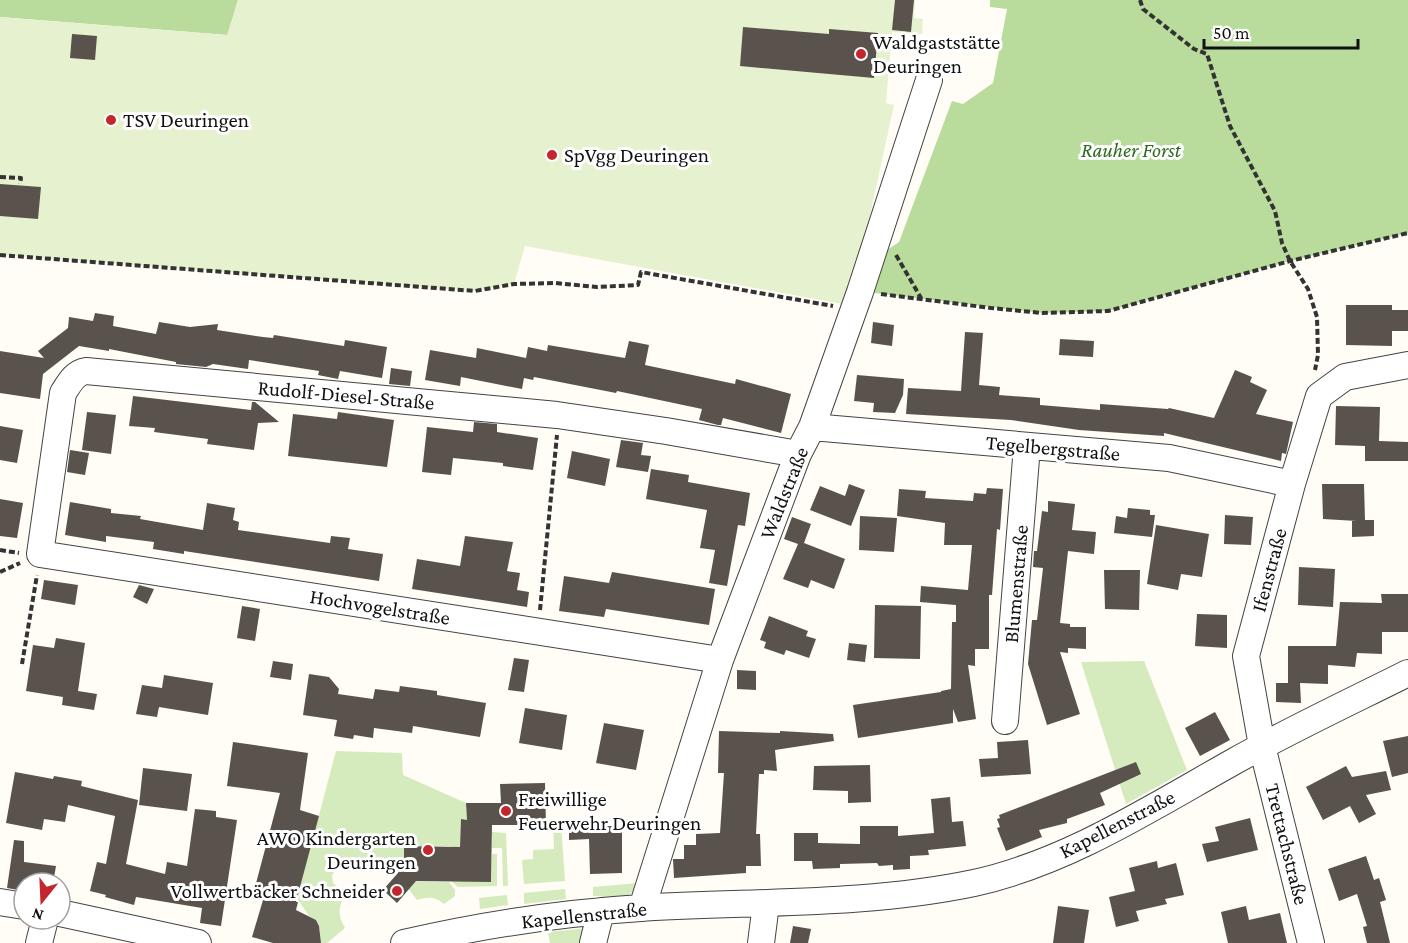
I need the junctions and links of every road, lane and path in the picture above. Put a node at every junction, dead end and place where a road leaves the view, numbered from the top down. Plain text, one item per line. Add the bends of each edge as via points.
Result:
1 (1140, 0) edge
2 (929, 80) dead end
3 (0, 177) edge
4 (20, 184) dead end
5 (1408, 233) edge
6 (878, 237) junction
7 (0, 255) edge
8 (1290, 261) junction
9 (921, 298) junction
10 (857, 301) junction
11 (1408, 365) edge
12 (1316, 387) junction
13 (557, 415) junction
14 (812, 427) junction
15 (1027, 446) junction
16 (798, 454) junction
17 (1292, 484) junction
18 (40, 554) junction
19 (538, 632) junction
20 (720, 660) junction
21 (22, 664) dead end
22 (1408, 673) edge
23 (1005, 721) dead end
24 (1262, 746) junction
25 (766, 903) junction
26 (642, 908) junction
27 (601, 912) junction
28 (72, 916) edge
29 (197, 942) edge
30 (404, 943) edge
31 (593, 943) edge
32 (761, 943) edge
33 (1311, 943) edge

1 - 8 path via 1151,16 1194,49 1207,54 1230,126 1275,211
2 - 6 street, Waldstraße
3 - 4 path via 21,178
5 - 8 path
6 - 9 path via 893,249
6 - 10 street, Waldstraße
7 - 10 path via 475,291 514,284 638,285 641,272
8 - 9 path via 1108,311 1042,313
8 - 12 path via 1308,288 1317,317
9 - 10 path
10 - 14 street, Waldstraße
11 - 12 street
12 - 17 street, Ifenstraße
13 - 16 street, Rudolf-Diesel-Straße
13 - 18 street, Rudolf-Diesel-Straße via 80,372 63,393
13 - 19 path
14 - 15 street, Tegelbergstraße
14 - 16 street, Waldstraße
15 - 17 street, Tegelbergstraße via 1169,458
15 - 23 street, Blumenstraße
16 - 20 street, Waldstraße
17 - 24 street, Ifenstraße via 1246,656
18 - 19 street, Hochvogelstraße
18 - 21 path
19 - 20 street, Hochvogelstraße
20 - 26 street, Waldstraße
22 - 24 street, Kapellenstraße
24 - 25 street, Kapellenstraße via 1088,843 1029,866 975,883 923,891 834,901
24 - 33 street, Trettachstraße
25 - 26 street, Kapellenstraße
25 - 32 street
26 - 27 street, Kapellenstraße
27 - 30 street, Kapellenstraße via 514,921
27 - 31 street
28 - 29 street

